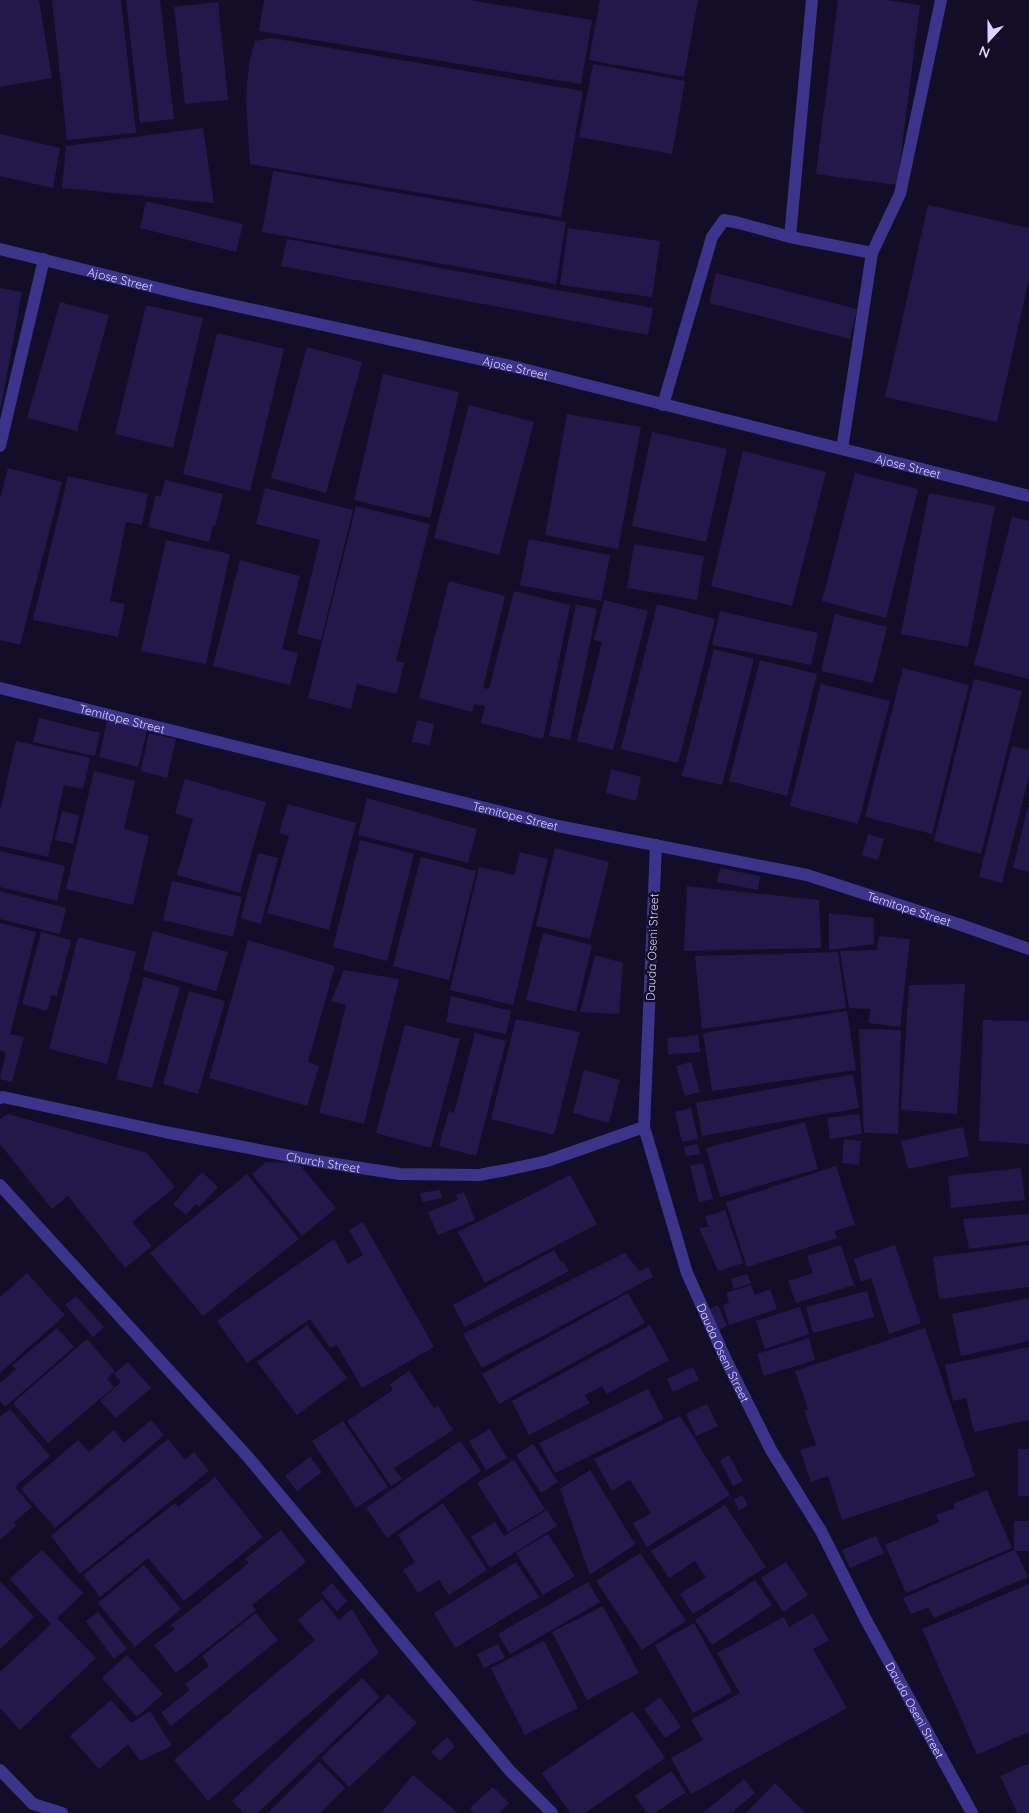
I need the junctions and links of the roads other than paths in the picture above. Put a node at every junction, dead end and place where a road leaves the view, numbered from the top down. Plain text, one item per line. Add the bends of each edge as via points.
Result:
1 (812, 0) edge
2 (941, 0) edge
3 (790, 237) junction
4 (0, 249) edge
5 (872, 253) junction
6 (44, 259) junction
7 (663, 405) junction
8 (0, 446) edge
9 (842, 449) junction
10 (1029, 496) edge
11 (0, 688) edge
12 (656, 845) junction
13 (1029, 949) edge
14 (0, 1098) edge
15 (644, 1127) junction
16 (0, 1185) edge
17 (0, 1770) edge
18 (29, 1808) edge
19 (62, 1813) edge
20 (552, 1813) edge
21 (972, 1813) edge

1 - 3 street
2 - 5 street via 900,194
3 - 5 street
3 - 7 street via 724,220 712,237
4 - 6 street, Ajose Street
5 - 9 street
6 - 7 street, Ajose Street via 186,295 515,367
6 - 8 street
7 - 9 street, Ajose Street
9 - 10 street, Ajose Street
11 - 12 street, Temitope Street via 558,826
12 - 13 street, Temitope Street via 807,875
12 - 15 street, Dauda Oseni Street
14 - 15 street, Church Street via 306,1159 400,1174 479,1175 506,1170 547,1161
15 - 21 street, Dauda Oseni Street via 687,1273 726,1360 770,1450 821,1531
16 - 20 street via 248,1457 510,1771
17 - 18 street
18 - 19 street

